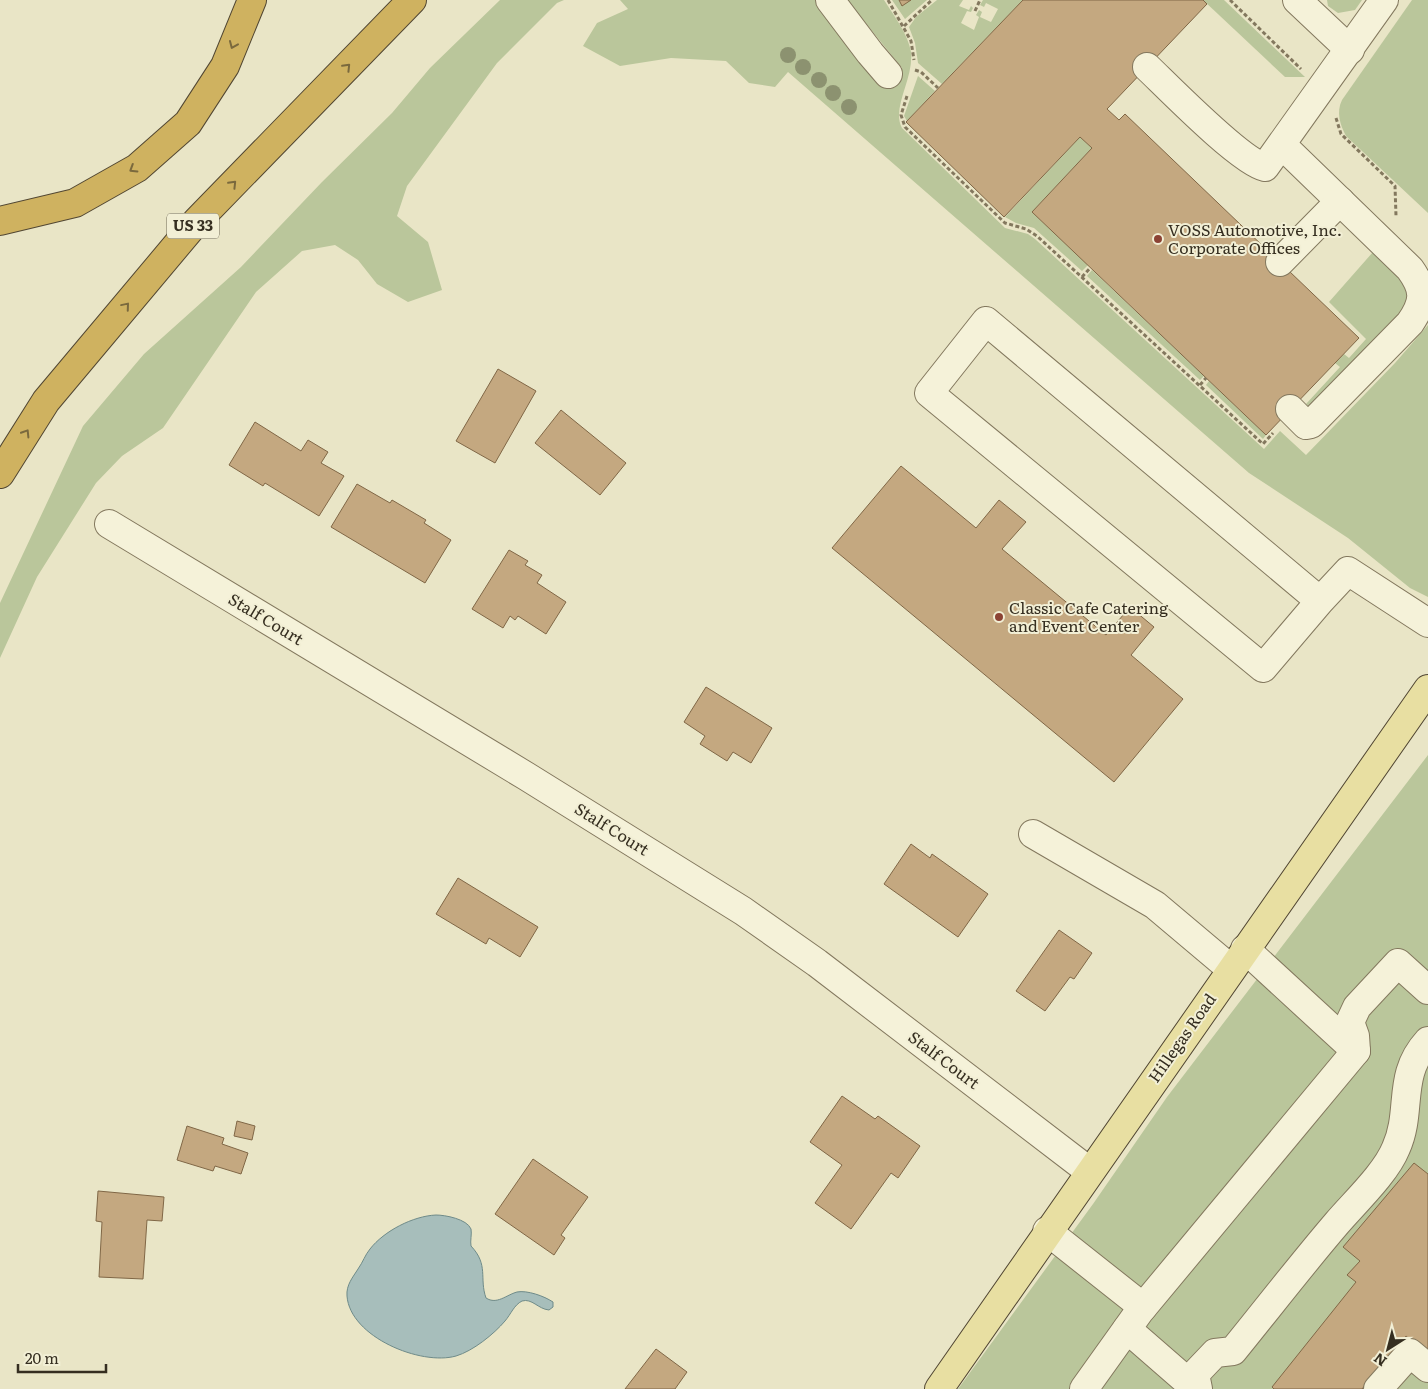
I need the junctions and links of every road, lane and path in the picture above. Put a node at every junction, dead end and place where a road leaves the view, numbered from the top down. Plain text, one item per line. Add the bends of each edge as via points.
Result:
1 (252, 0) edge
2 (412, 0) edge
3 (830, 0) edge
4 (888, 0) edge
5 (932, 0) edge
6 (980, 0) edge
7 (1230, 0) edge
8 (1297, 0) edge
9 (1384, 0) edge
10 (974, 11) dead end
11 (904, 26) junction
12 (1350, 50) junction
13 (1146, 67) dead end
14 (1308, 75) dead end
15 (906, 77) junction
16 (938, 88) dead end
17 (1336, 114) dead end
18 (1282, 145) junction
19 (1340, 201) junction
20 (1396, 219) dead end
21 (0, 221) edge
22 (1280, 262) dead end
23 (1090, 268) dead end
24 (1082, 277) junction
25 (1206, 378) dead end
26 (1200, 385) junction
27 (1290, 409) dead end
28 (1274, 432) dead end
29 (0, 474) edge
30 (109, 524) dead end
31 (1320, 601) junction
32 (1428, 623) edge
33 (1428, 689) edge
34 (1033, 834) dead end
35 (1238, 959) junction
36 (1428, 990) edge
37 (1428, 1041) edge
38 (1356, 1051) junction
39 (1090, 1171) junction
40 (1047, 1231) junction
41 (1143, 1307) junction
42 (1127, 1329) junction
43 (1428, 1368) edge
44 (939, 1389) edge
45 (1084, 1389) edge
46 (1197, 1389) edge
47 (1378, 1389) edge

1 -> 21 highway via 225,66 181,130 137,168 75,203
29 -> 2 highway, US 33 via 46,401 197,221
3 - 15 street via 870,53
4 - 11 path
5 - 11 path
6 - 10 path
7 - 14 path
8 - 12 street
9 - 12 street
11 - 15 path via 914,52
12 - 18 street
13 - 18 street via 1256,165 1265,167
15 - 16 path via 921,72
15 - 24 path via 901,116 905,127 1005,223 1032,232
17 - 20 path via 1341,134 1395,186
18 - 19 street
19 - 22 street
19 - 27 street via 1410,268 1420,282 1421,308 1399,335 1311,424 1306,425
23 - 24 path
24 - 26 path
25 - 26 path
26 - 28 path via 1264,444
30 - 39 street, Stalf Court via 743,911 817,963
31 - 31 street via 1263,668 929,393 986,321
31 - 32 street via 1348,572
33 - 35 main road, Hillegas Road
34 - 35 street via 1155,905
35 - 38 street
35 - 39 main road, Hillegas Road
36 - 38 street via 1398,963 1357,1007 1350,1022
37 - 46 street via 1417,1053 1410,1070 1396,1149 1373,1182 1233,1351 1215,1353 1195,1374
38 - 41 street
39 - 40 main road, Hillegas Road
40 - 41 street
40 - 44 main road, Hillegas Road
41 - 42 street
42 - 45 street
42 - 46 street
43 - 47 street via 1410,1353

